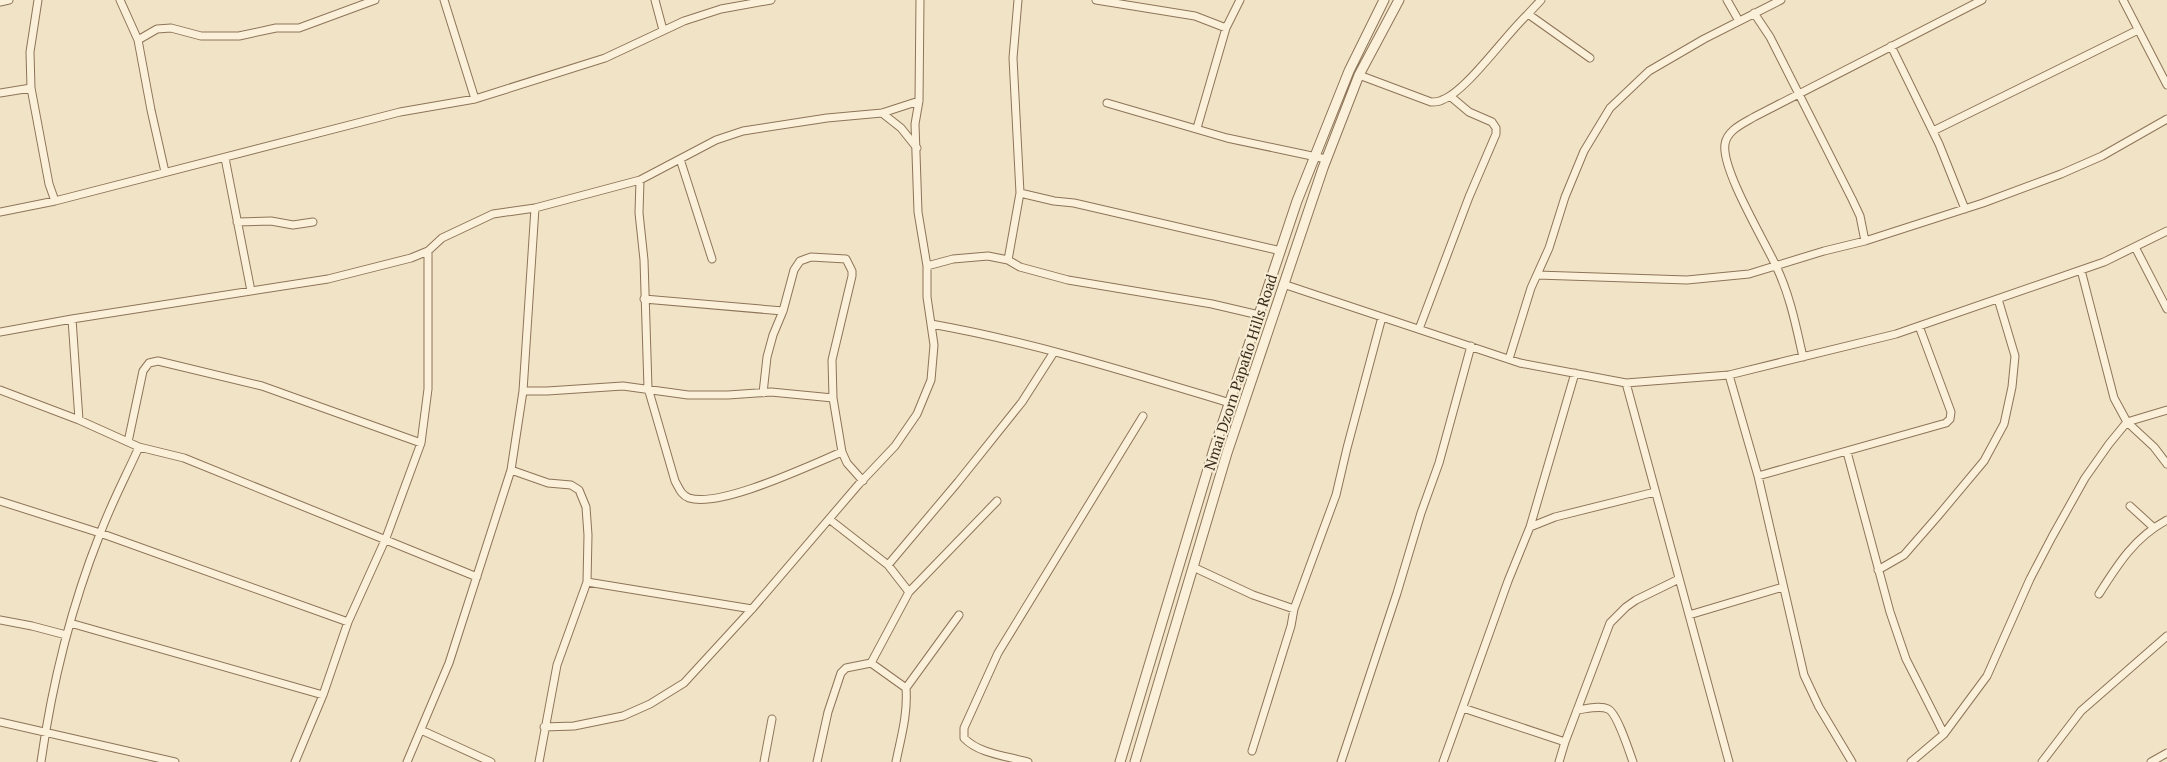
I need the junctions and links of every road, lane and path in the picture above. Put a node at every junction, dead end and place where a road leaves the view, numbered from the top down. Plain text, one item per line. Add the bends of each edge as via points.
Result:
1 (9, 0) edge
2 (38, 0) edge
3 (120, 0) edge
4 (375, 0) edge
5 (444, 0) edge
6 (655, 0) edge
7 (771, 0) edge
8 (920, 0) edge
9 (1018, 0) edge
10 (1096, 0) edge
11 (1240, 0) edge
12 (1384, 0) edge
13 (1399, 0) edge
14 (1541, 0) edge
15 (1727, 0) edge
16 (1781, 0) edge
17 (1982, 0) edge
18 (2123, 0) edge
19 (0, 2) edge
20 (1754, 13) junction
21 (1528, 14) junction
22 (1739, 21) junction
23 (1226, 28) junction
24 (663, 30) junction
25 (2138, 30) junction
26 (138, 40) junction
27 (1892, 46) junction
28 (1590, 58) dead end
29 (1359, 75) junction
30 (2167, 84) edge
31 (31, 88) junction
32 (0, 93) edge
33 (1800, 94) junction
34 (1450, 96) junction
35 (475, 99) junction
36 (920, 101) junction
37 (1107, 103) dead end
38 (882, 113) junction
39 (2167, 119) edge
40 (1197, 128) junction
41 (1933, 131) junction
42 (916, 148) junction
43 (1314, 156) junction
44 (225, 158) junction
45 (680, 159) junction
46 (1326, 159) junction
47 (165, 172) junction
48 (640, 180) junction
49 (1020, 193) junction
50 (55, 201) junction
51 (535, 208) junction
52 (1965, 209) junction
53 (0, 212) edge
54 (238, 222) junction
55 (314, 222) dead end
56 (2167, 231) edge
57 (1865, 241) junction
58 (2135, 247) junction
59 (428, 251) junction
60 (1281, 251) junction
61 (712, 258) dead end
62 (1008, 260) junction
63 (927, 266) junction
64 (1777, 266) junction
65 (2081, 270) junction
66 (1537, 275) junction
67 (1283, 284) junction
68 (251, 291) junction
69 (644, 299) junction
70 (1998, 300) junction
71 (2167, 309) edge
72 (783, 311) junction
73 (1260, 315) junction
74 (1382, 317) junction
75 (72, 319) junction
76 (931, 324) junction
77 (1919, 326) junction
78 (1419, 329) junction
79 (0, 332) edge
80 (1471, 346) junction
81 (1054, 352) junction
82 (1803, 357) junction
83 (1509, 359) junction
84 (1575, 373) junction
85 (1729, 375) junction
86 (1626, 383) junction
87 (648, 388) junction
88 (0, 390) edge
89 (522, 391) junction
90 (763, 393) junction
91 (833, 398) junction
92 (1230, 403) junction
93 (2167, 410) edge
94 (1143, 416) dead end
95 (79, 420) junction
96 (2127, 422) junction
97 (128, 442) junction
98 (421, 443) junction
99 (139, 447) junction
100 (842, 452) junction
101 (1847, 452) junction
102 (2167, 464) edge
103 (511, 470) junction
104 (1758, 476) junction
105 (862, 480) junction
106 (1655, 492) junction
107 (0, 501) edge
108 (996, 501) dead end
109 (2130, 506) dead end
110 (829, 519) junction
111 (2167, 520) edge
112 (1530, 527) junction
113 (2153, 527) junction
114 (100, 533) junction
115 (386, 538) junction
116 (888, 565) junction
117 (1193, 566) junction
118 (1878, 570) junction
119 (477, 577) junction
120 (1679, 579) junction
121 (587, 582) junction
122 (1784, 587) junction
123 (909, 592) junction
124 (2099, 594) dead end
125 (752, 609) junction
126 (1294, 609) junction
127 (959, 615) dead end
128 (1689, 615) junction
129 (0, 620) edge
130 (348, 622) junction
131 (70, 623) junction
132 (66, 635) junction
133 (2167, 636) edge
134 (871, 663) junction
135 (906, 688) junction
136 (323, 695) junction
137 (1462, 708) junction
138 (1577, 710) junction
139 (772, 719) dead end
140 (0, 722) edge
141 (544, 727) junction
142 (421, 730) junction
143 (45, 731) junction
144 (1944, 734) junction
145 (1564, 742) junction
146 (1252, 751) dead end
147 (2167, 753) edge
148 (41, 762) edge
149 (176, 762) edge
150 (295, 762) edge
151 (407, 762) edge
152 (492, 762) edge
153 (539, 762) edge
154 (764, 762) edge
155 (817, 762) edge
156 (896, 762) edge
157 (1028, 762) edge
158 (1120, 762) edge
159 (1135, 762) edge
160 (1341, 762) edge
161 (1443, 762) edge
162 (1559, 762) edge
163 (1633, 762) edge
164 (1729, 762) edge
165 (1852, 762) edge
166 (1912, 762) edge
167 (2042, 762) edge
168 (2151, 762) edge

1 - 19 street
2 - 31 street via 30,52
3 - 26 street
4 - 26 street via 299,28 276,28 239,36 201,36 171,28 157,29
5 - 35 street
6 - 24 street
7 - 24 street via 722,9
8 - 36 street
9 - 49 street via 1013,58
10 - 23 street via 1195,16
11 - 23 street
12 - 43 street, Nmai Dzorn Papafio Hills Road via 1349,71
13 - 29 street, Nmai Dzorn Papafio Hills Road
14 - 21 street
15 - 22 street
16 - 20 street
17 - 27 street
18 - 25 street
20 - 22 street
20 - 33 street via 1770,36
21 - 28 street
21 - 34 street
22 - 66 street via 1649,71 1610,108 1584,151
23 - 40 street
24 - 35 street via 605,58
25 - 30 street
25 - 41 street
26 - 47 street
27 - 33 street
27 - 41 street
29 - 34 street via 1431,102
29 - 46 street, Nmai Dzorn Papafio Hills Road
31 - 32 street
31 - 50 street
33 - 57 street via 1860,216
33 - 64 street via 1733,129 1725,142 1725,154 1735,182
34 - 78 street via 1470,112 1492,122 1496,134
35 - 44 street via 400,112
36 - 38 street
36 - 42 street via 915,124
37 - 40 street
38 - 42 street via 901,128
38 - 45 street via 743,131 716,140
39 - 52 street via 2094,160
40 - 43 street via 1236,140
41 - 52 street
42 - 63 street via 918,212
43 - 46 street
43 - 60 street, Nmai Dzorn Papafio Hills Road
44 - 47 street
44 - 54 street
45 - 48 street
45 - 61 street
46 - 67 street, Nmai Dzorn Papafio Hills Road
47 - 50 street
48 - 51 street
48 - 69 street
49 - 60 street
49 - 62 street
50 - 53 street
51 - 59 street via 493,214 442,238
51 - 89 street
52 - 57 street
54 - 55 street via 271,221 302,225
54 - 68 street
56 - 58 street
57 - 64 street
58 - 65 street
58 - 71 street
59 - 68 street via 328,279
59 - 98 street via 428,389
60 - 73 street, Nmai Dzorn Papafio Hills Road
62 - 63 street via 971,257
62 - 73 street via 1020,267 1068,280
63 - 76 street
64 - 66 street via 1749,274 1687,280
64 - 82 street via 1790,301
65 - 70 street
65 - 96 street via 2108,379
66 - 83 street
67 - 74 street
67 - 117 street, Nmai Dzorn Papafio Hills Road
68 - 75 street
69 - 72 street
69 - 87 street
70 - 77 street
70 - 118 street via 2015,356 2004,424 1984,461 1938,516 1904,555
72 - 90 street via 767,357
72 - 91 street via 794,270 800,261 811,257 846,259 852,276 832,360
73 - 92 street, Nmai Dzorn Papafio Hills Road
74 - 78 street
74 - 126 street via 1336,495
75 - 79 street
75 - 95 street
76 - 81 street
76 - 105 street via 934,345 927,391 896,446
77 - 82 street
77 - 101 street via 1951,412 1950,419 1946,423
78 - 80 street
80 - 83 street
80 - 160 street via 1440,463
81 - 92 street
81 - 116 street via 1022,402
82 - 85 street
83 - 84 street
84 - 86 street
84 - 112 street
85 - 86 street
85 - 104 street
86 - 106 street
87 - 89 street via 623,386
87 - 90 street via 688,395
87 - 100 street via 675,481 681,493 689,498 704,500 744,492
88 - 95 street
89 - 103 street
90 - 91 street
91 - 100 street
92 - 158 street, Nmai Dzorn Papafio Hills Road
93 - 96 street
94 - 157 street via 998,653 964,728 964,738 979,750
95 - 97 street
96 - 102 street
96 - 144 street via 2085,478 2030,579 1987,676
97 - 98 street via 143,371 149,363 158,361 262,386
97 - 99 street
98 - 115 street
99 - 114 street
99 - 115 street via 184,458
100 - 105 street
101 - 104 street
101 - 118 street
103 - 119 street
103 - 121 street via 579,490 586,507
104 - 122 street
105 - 110 street
106 - 112 street via 1555,517
106 - 120 street
107 - 114 street
108 - 123 street
109 - 113 street
110 - 116 street
110 - 125 street
111 - 113 street
112 - 137 street
113 - 124 street via 2121,560
114 - 130 street
114 - 131 street
115 - 119 street
115 - 130 street
116 - 123 street
117 - 126 street via 1253,595
117 - 159 street, Nmai Dzorn Papafio Hills Road
118 - 144 street via 1906,660
119 - 142 street
120 - 128 street
120 - 138 street via 1636,600 1610,623
121 - 125 street
121 - 141 street via 557,665
122 - 128 street
122 - 165 street via 1804,675
123 - 134 street
125 - 141 street via 684,683 666,696 642,709 599,722
126 - 146 street
127 - 135 street
128 - 164 street
129 - 132 street
130 - 136 street
131 - 132 street
131 - 136 street
132 - 143 street
133 - 167 street via 2081,710
134 - 135 street
134 - 155 street via 846,668 842,673 828,712
135 - 156 street via 902,738
136 - 150 street
137 - 145 street
137 - 161 street
138 - 145 street
138 - 163 street via 1610,709
139 - 154 street
140 - 143 street
141 - 153 street
142 - 151 street
142 - 152 street
143 - 148 street
143 - 149 street
144 - 166 street
145 - 162 street
147 - 168 street

